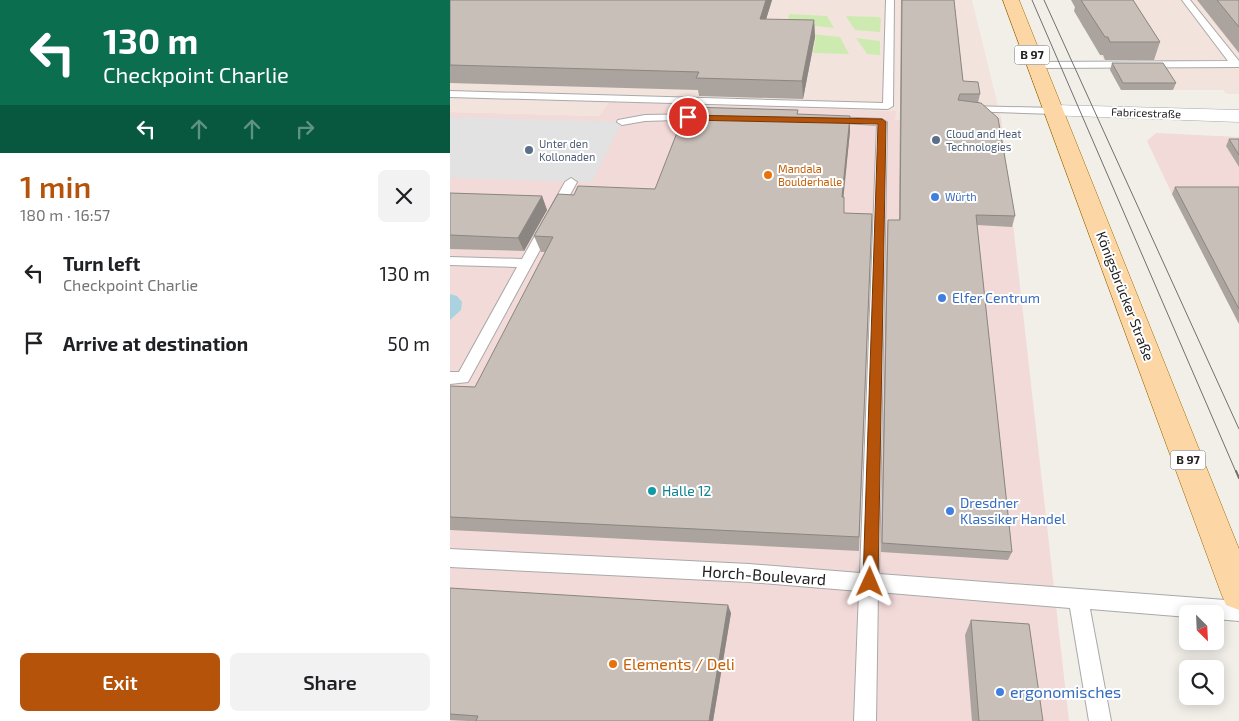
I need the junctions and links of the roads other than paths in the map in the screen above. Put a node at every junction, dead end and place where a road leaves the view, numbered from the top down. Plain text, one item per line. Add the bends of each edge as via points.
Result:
1 (890, 0) edge
2 (1011, 0) edge
3 (1186, 0) edge
4 (1237, 64) edge
5 (1036, 65) junction
6 (450, 94) edge
7 (963, 108) edge
8 (1054, 111) junction
9 (1239, 116) edge
10 (717, 118) edge
11 (823, 120) edge
12 (622, 122) dead end
13 (571, 182) dead end
14 (450, 261) edge
15 (526, 263) junction
16 (450, 378) edge
17 (450, 558) edge
18 (870, 582) junction
19 (1239, 593) edge
20 (1078, 598) junction
21 (1239, 611) edge
22 (865, 721) edge
23 (1100, 721) edge

1 - 6 lane via 893,106
2 - 5 main road, Königsbrücker Straße / B 97
3 - 4 lane
4 - 5 lane
5 - 8 main road, Königsbrücker Straße / B 97
7 - 8 lane
8 - 9 street, Fabricestraße
8 - 19 main road, Königsbrücker Straße / B 97
10 - 12 lane via 669,117
11 - 18 lane via 882,122
13 - 15 lane
14 - 15 lane
15 - 16 lane via 463,378
17 - 18 lane, Horch-Boulevard
18 - 20 lane, Horch-Boulevard
18 - 22 lane
20 - 21 lane, Horch-Boulevard
20 - 23 lane

